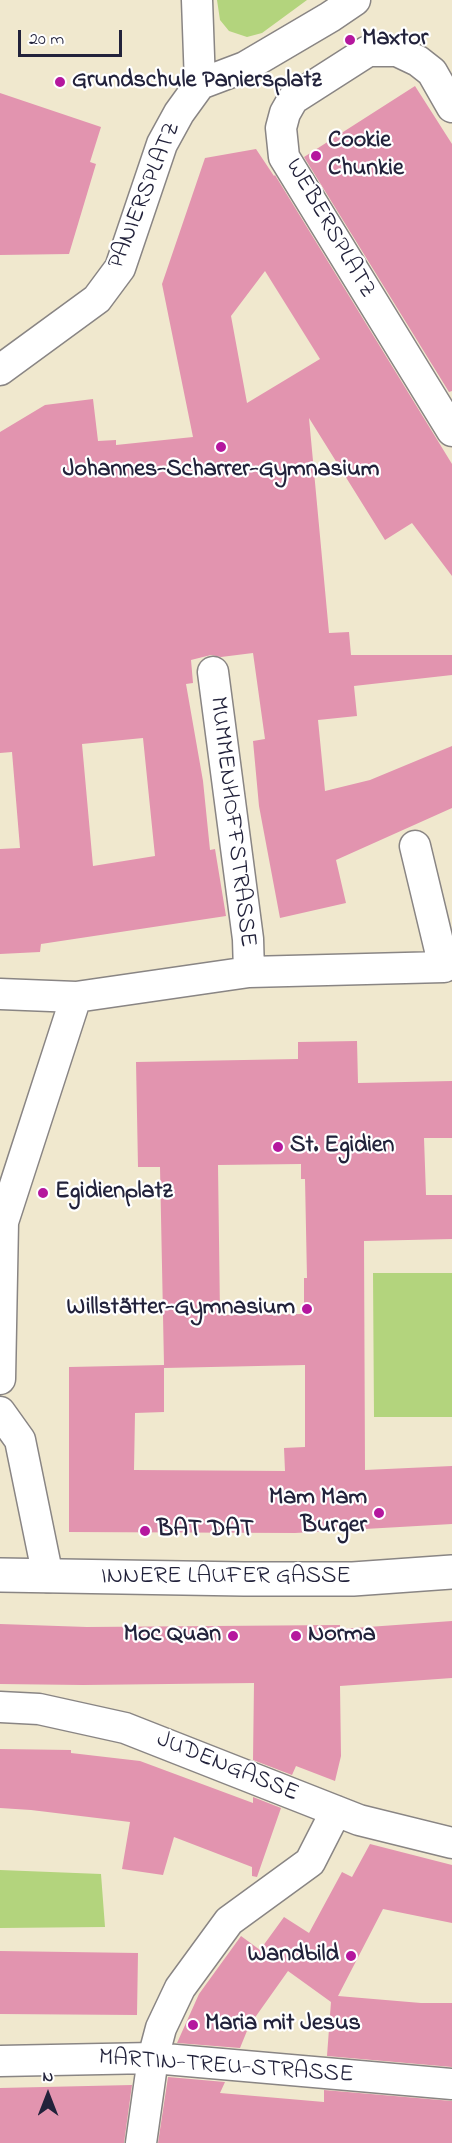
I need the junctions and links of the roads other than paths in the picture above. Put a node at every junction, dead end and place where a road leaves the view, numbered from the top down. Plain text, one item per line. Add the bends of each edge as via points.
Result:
1 (197, 0) edge
2 (355, 0) edge
3 (200, 84) junction
4 (452, 107) edge
5 (4, 364) edge
6 (452, 431) edge
7 (213, 672) dead end
8 (415, 846) dead end
9 (249, 972) junction
10 (0, 994) edge
11 (76, 997) junction
12 (2, 1215) edge
13 (0, 1378) edge
14 (0, 1412) edge
15 (452, 1572) edge
16 (0, 1575) edge
17 (48, 1577) junction
18 (0, 1707) edge
19 (336, 1811) junction
20 (452, 1843) edge
21 (153, 2058) junction
22 (0, 2061) edge
23 (452, 2084) edge
24 (141, 2143) edge

1 - 3 street
2 - 3 street via 245,67
3 - 5 street, PANIERSPLATZ via 162,144 120,268 97,299
4 - 6 street, WEBERSPLATZ via 432,72 418,61 397,51 368,51 293,99 281,128 284,157
7 - 9 street, MUMMENHOFFSTRASSE
8 - 9 street via 444,967
9 - 11 street
10 - 11 street
11 - 12 street
12 - 13 street
14 - 17 street via 20,1440
15 - 17 street, INNERE LAUFER GASSE via 353,1579
16 - 17 street, INNERE LAUFER GASSE
18 - 19 street, JUDENGASSE via 39,1709 125,1728
19 - 20 street, JUDENGASSE
19 - 21 street via 310,1862 229,1921 180,1988 161,2028
21 - 22 street, MARTIN-TREU-STRASSE
21 - 23 street, MARTIN-TREU-STRASSE
21 - 24 street

